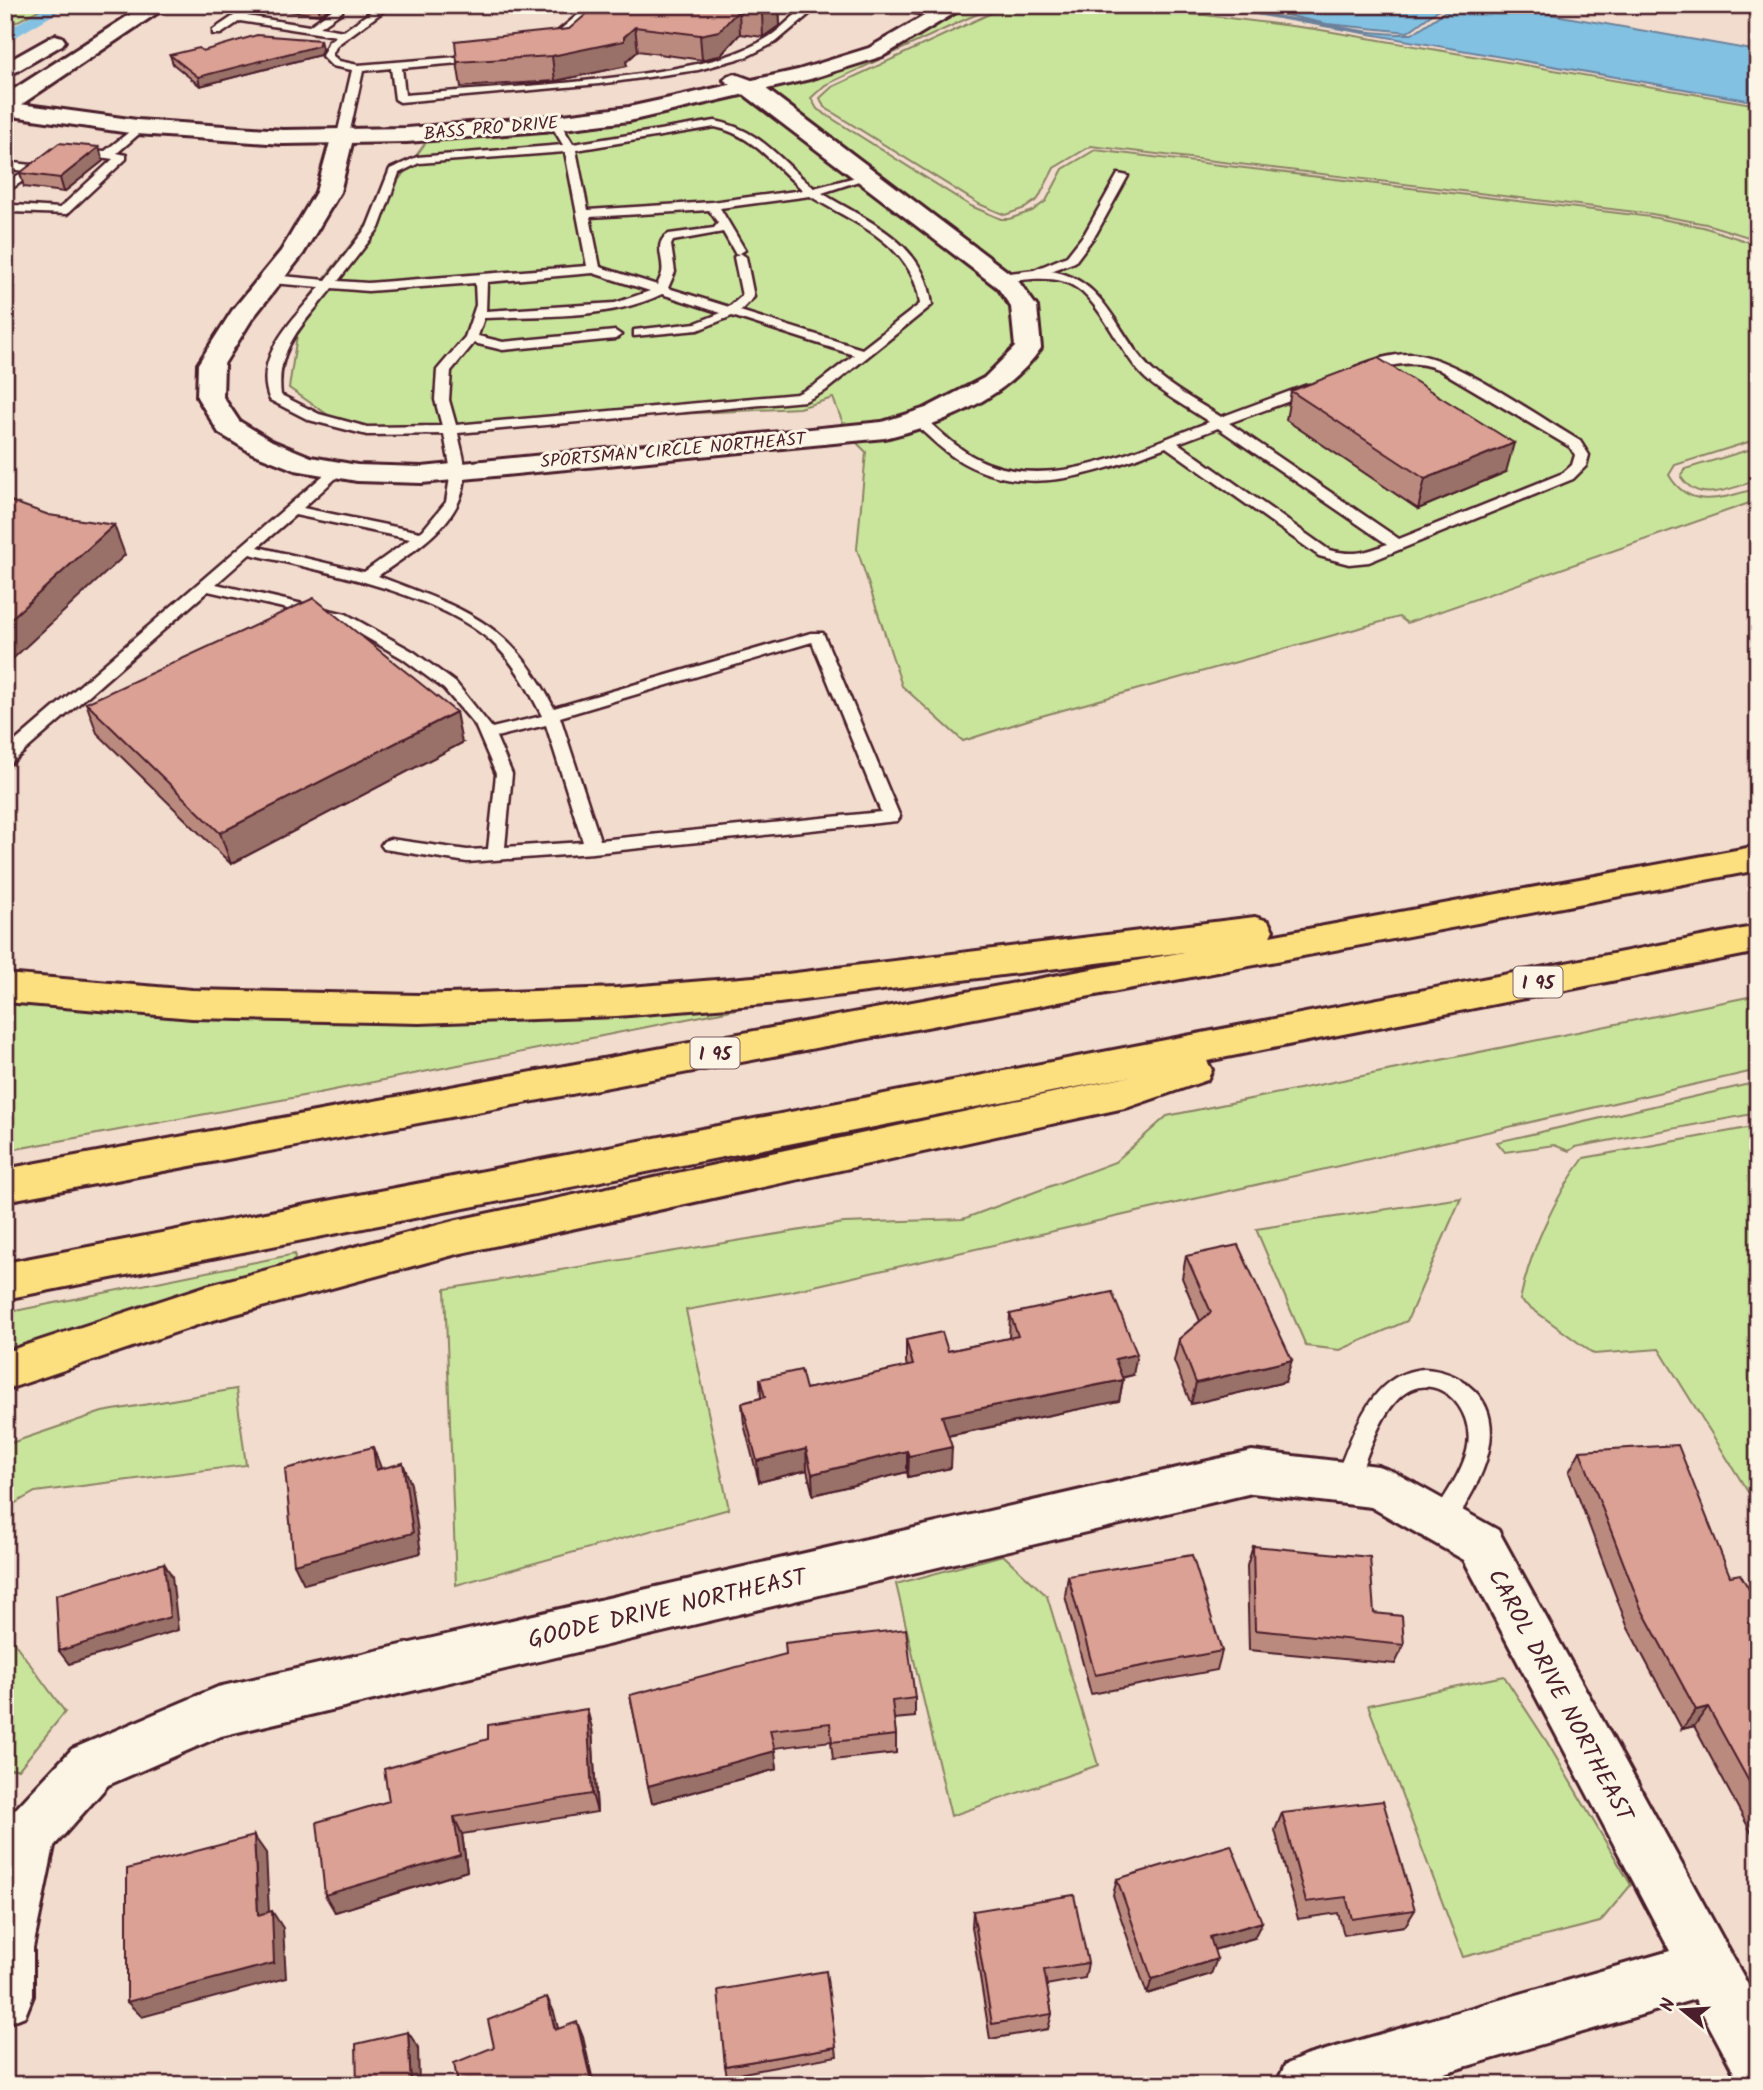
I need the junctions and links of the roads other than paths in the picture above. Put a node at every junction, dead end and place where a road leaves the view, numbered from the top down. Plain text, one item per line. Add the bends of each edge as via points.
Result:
1 (159, 5) edge
2 (257, 5) edge
3 (337, 5) edge
4 (387, 5) edge
5 (596, 5) edge
6 (815, 5) edge
7 (888, 5) edge
8 (940, 10) edge
9 (238, 18) junction
10 (311, 29) junction
11 (71, 32) dead end
12 (217, 32) dead end
13 (344, 34) junction
14 (540, 50) edge
15 (497, 57) edge
16 (715, 62) junction
17 (396, 65) junction
18 (358, 68) junction
19 (5, 72) edge
20 (742, 83) junction
21 (8, 102) edge
22 (555, 123) junction
23 (142, 127) junction
24 (343, 131) junction
25 (570, 148) junction
26 (107, 155) junction
27 (5, 165) edge
28 (33, 169) junction
29 (867, 176) junction
30 (1122, 176) dead end
31 (5, 190) edge
32 (812, 192) junction
33 (5, 202) edge
34 (712, 206) junction
35 (583, 214) junction
36 (724, 223) junction
37 (594, 269) junction
38 (1038, 272) junction
39 (1000, 278) junction
40 (271, 279) junction
41 (481, 279) junction
42 (331, 285) junction
43 (661, 290) junction
44 (732, 313) junction
45 (478, 315) junction
46 (639, 333) dead end
47 (615, 335) dead end
48 (471, 338) junction
49 (865, 354) junction
50 (1349, 374) edge
51 (1326, 383) edge
52 (918, 420) junction
53 (1217, 423) junction
54 (450, 430) junction
55 (1167, 441) junction
56 (338, 470) junction
57 (458, 471) junction
58 (292, 510) junction
59 (422, 537) junction
60 (1398, 545) junction
61 (247, 549) junction
62 (368, 577) junction
63 (205, 586) junction
64 (552, 716) junction
65 (487, 734) junction
66 (5, 759) edge
67 (390, 845) dead end
68 (593, 847) junction
69 (496, 854) junction
70 (1758, 858) edge
71 (1424, 920) junction
72 (1758, 939) edge
73 (5, 988) edge
74 (1318, 1026) junction
75 (5, 1185) edge
76 (5, 1281) edge
77 (5, 1371) edge
78 (1251, 1472) joint
79 (1345, 1483) junction
80 (1442, 1523) junction
81 (1706, 1968) junction
82 (5, 1996) edge
83 (1758, 2060) edge
84 (1305, 2085) edge

1 - 21 street
2 - 9 lane
3 - 10 lane via 338,10
4 - 13 lane
5 - 14 lane
6 - 16 lane via 772,40
7 - 8 lane
8 - 20 street, BASS PRO DRIVE via 876,52 803,75
9 - 10 lane
9 - 12 lane
10 - 13 lane
11 - 19 street
13 - 18 lane via 327,56 336,64
15 - 17 lane
16 - 17 lane via 599,81 400,99
16 - 20 lane
17 - 18 lane
18 - 24 lane
20 - 22 street, BASS PRO DRIVE via 629,114
20 - 24 street, BASS PRO DRIVE via 638,104
20 - 29 street, SPORTSMAN CIRCLE NORTHEAST
21 - 23 street, BASS PRO DRIVE
21 - 24 street, BASS PRO DRIVE via 191,122
22 - 24 street, BASS PRO DRIVE via 407,135
22 - 25 lane
23 - 24 street, BASS PRO DRIVE via 283,137
23 - 26 lane
24 - 40 street, SPORTSMAN CIRCLE NORTHEAST via 328,192
25 - 32 lane via 715,124 733,126 762,144
25 - 35 lane
25 - 42 lane via 403,164 394,171 373,228
26 - 28 lane via 56,153
26 - 33 lane via 122,157 63,212 11,208
27 - 28 lane
28 - 31 lane
29 - 32 lane
29 - 39 street, SPORTSMAN CIRCLE NORTHEAST
30 - 38 lane via 1071,259
32 - 34 lane
32 - 49 lane via 898,247 925,289 926,305
34 - 35 lane
34 - 36 lane
35 - 37 lane
36 - 43 lane via 718,231 669,238 665,245 669,272
36 - 44 lane via 740,254 748,297
37 - 41 lane
37 - 43 lane
38 - 39 lane
38 - 53 lane via 1058,274 1087,290 1148,374
39 - 52 street, SPORTSMAN CIRCLE NORTHEAST via 1024,307 1028,348 993,384
40 - 42 lane
40 - 56 street, SPORTSMAN CIRCLE NORTHEAST via 211,364 210,397 229,427 262,447 305,464
41 - 42 lane
41 - 45 lane
42 - 54 lane via 279,347 272,375 275,397 314,416 367,430
43 - 44 lane
43 - 45 lane via 615,307
44 - 46 lane via 713,324
44 - 49 lane
45 - 48 lane
47 - 48 lane via 503,346
48 - 54 lane via 444,370 442,400
49 - 54 lane via 800,398
50 - 60 lane via 1395,358 1429,360 1575,444 1582,455 1579,466 1568,476
51 - 53 lane
52 - 55 lane via 977,464 1024,476 1067,476 1092,470
52 - 57 street, SPORTSMAN CIRCLE NORTHEAST via 885,430
53 - 55 lane
53 - 60 lane
54 - 57 lane
55 - 60 lane via 1324,554 1364,559
56 - 57 street, SPORTSMAN CIRCLE NORTHEAST via 422,475
56 - 58 lane
57 - 59 lane via 453,503
58 - 59 lane
58 - 61 lane
59 - 62 lane
61 - 62 lane
61 - 63 lane
62 - 64 lane via 469,618 517,655
63 - 65 lane via 341,617 408,655 450,686
63 - 66 lane
64 - 65 lane
64 - 68 lane
64 - 68 lane via 817,635 891,817
65 - 69 lane via 504,774
67 - 69 lane via 467,856
68 - 69 lane
70 - 71 highway, I 95
71 - 73 highway via 1245,930 779,989 617,1002 379,1008 192,1004
71 - 75 highway, I 95
72 - 74 highway, I 95
74 - 76 highway, I 95
74 - 77 highway via 1129,1092 457,1237 206,1304
78 - 79 street, CAROL DRIVE NORTHEAST
78 - 82 street, GOODE DRIVE NORTHEAST via 218,1712 89,1767 30,1833 6,1948
79 - 80 street, CAROL DRIVE NORTHEAST via 1378,1487
79 - 80 lane via 1378,1409 1398,1385 1421,1379 1446,1382 1465,1393 1480,1415 1481,1443 1467,1482
80 - 81 street, CAROL DRIVE NORTHEAST via 1481,1545
81 - 83 street, CAROL DRIVE NORTHEAST
81 - 84 street

